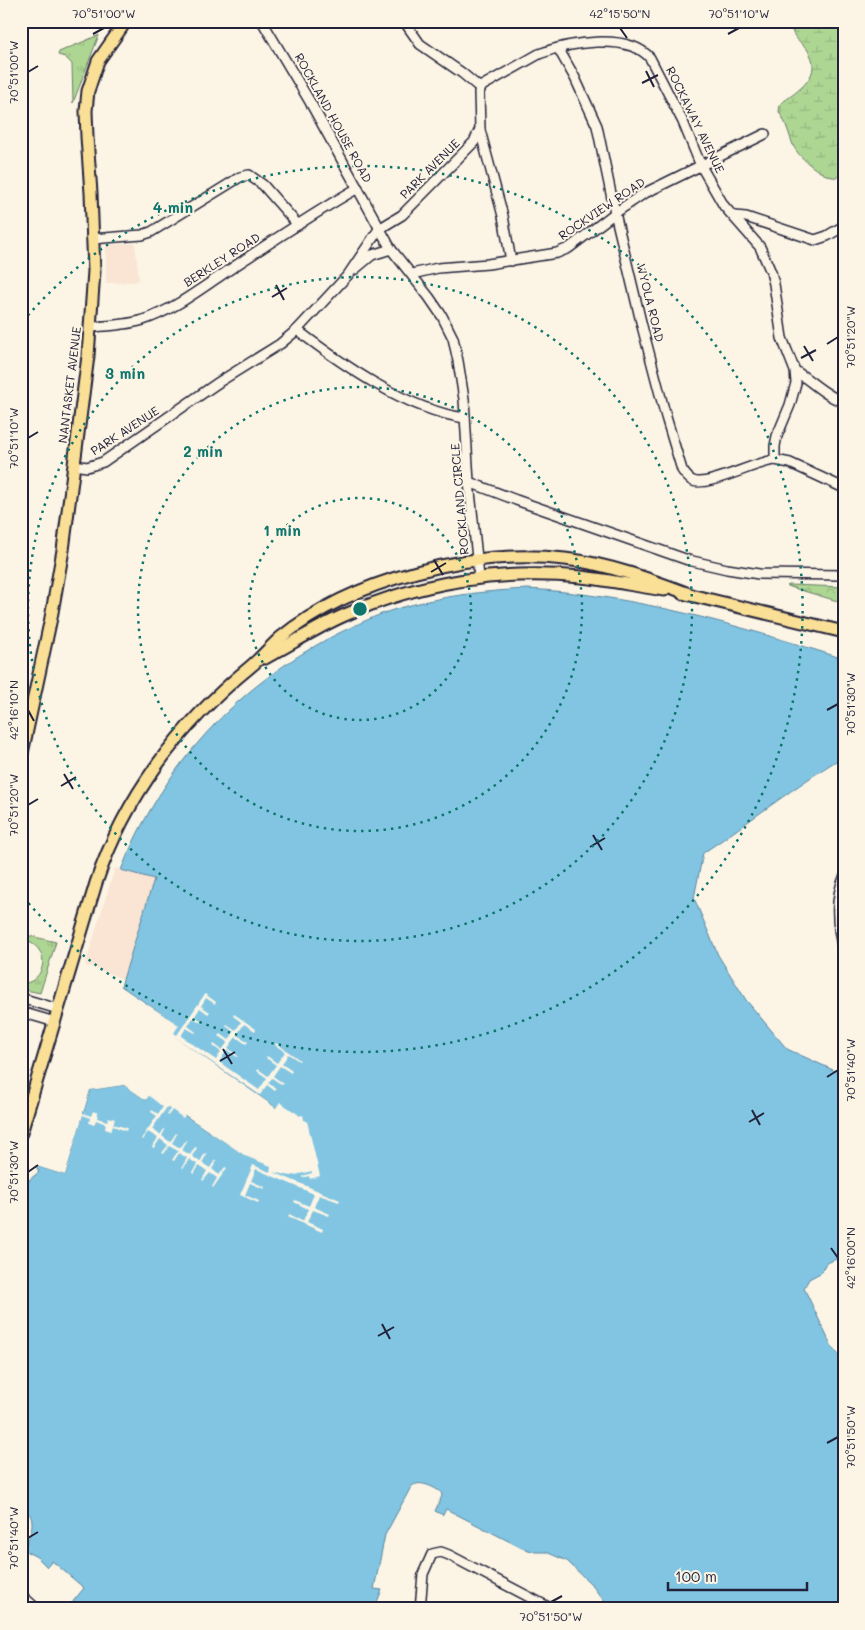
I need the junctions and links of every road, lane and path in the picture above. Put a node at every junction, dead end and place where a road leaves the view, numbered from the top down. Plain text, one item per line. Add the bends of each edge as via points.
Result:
1 (126, 21) edge
2 (262, 21) edge
3 (405, 23) edge
4 (558, 48) junction
5 (480, 88) junction
6 (480, 129) junction
7 (765, 134) dead end
8 (701, 166) junction
9 (358, 188) junction
10 (615, 213) junction
11 (734, 216) junction
12 (298, 225) junction
13 (844, 226) edge
14 (379, 229) junction
15 (92, 239) junction
16 (391, 248) junction
17 (511, 261) junction
18 (412, 274) junction
19 (348, 275) junction
20 (91, 327) junction
21 (297, 330) junction
22 (794, 371) junction
23 (844, 402) edge
24 (465, 418) junction
25 (775, 460) junction
26 (74, 466) junction
27 (469, 482) junction
28 (844, 488) edge
29 (478, 561) junction
30 (844, 575) edge
31 (480, 577) junction
32 (689, 594) junction
33 (844, 632) edge
34 (252, 665) junction
35 (21, 758) edge
36 (844, 878) edge
37 (844, 954) edge
38 (21, 998) edge
39 (58, 1009) junction
40 (21, 1012) edge
41 (55, 1022) junction
42 (21, 1133) edge
43 (21, 1596) edge
44 (37, 1609) edge
45 (420, 1609) edge
46 (552, 1609) edge

1 - 15 main road, NANTASKET AVENUE via 98,62 88,91 86,122
2 - 9 street, ROCKLAND HOUSE ROAD
3 - 5 street via 420,44
4 - 5 street via 539,54
4 - 8 street, ROCKAWAY AVENUE via 612,43 635,47 646,53 683,122
4 - 10 street, WYOLA ROAD via 597,126
5 - 6 street
6 - 14 street, PARK AVENUE via 470,147 402,215
6 - 17 street via 503,216
7 - 8 street, ROCKVIEW ROAD
8 - 10 street, ROCKVIEW ROAD via 644,194
8 - 11 street, ROCKAWAY AVENUE via 724,206
9 - 12 street, BERKLEY ROAD
9 - 14 street, ROCKLAND HOUSE ROAD
10 - 17 street, ROCKVIEW ROAD via 569,248
10 - 25 street, WYOLA ROAD via 682,470 693,482 705,481
11 - 13 street via 815,240
11 - 22 street, ROCKAWAY AVENUE via 767,260 782,338
12 - 15 street via 263,185 249,175 240,177 151,232
12 - 20 street, BERKLEY ROAD via 192,296 157,315 126,324
14 - 16 street, ROCKLAND CIRCLE
14 - 19 street, PARK AVENUE
15 - 20 main road, NANTASKET AVENUE
16 - 18 street, ROCKLAND CIRCLE
16 - 19 street, PARK AVENUE via 372,255
17 - 18 street, ROCKVIEW ROAD via 438,268
18 - 24 street, ROCKLAND CIRCLE via 442,316 452,338 462,380
19 - 21 street, PARK AVENUE
20 - 26 main road, NANTASKET AVENUE
21 - 24 street via 389,391 440,413
21 - 26 street, PARK AVENUE via 103,462
22 - 23 street
22 - 25 street, ROCKAWAY AVENUE via 796,382 777,436
24 - 27 street, ROCKLAND CIRCLE
25 - 28 street via 790,463
26 - 35 main road, NANTASKET AVENUE via 57,584
27 - 29 street, ROCKLAND CIRCLE
27 - 30 street via 688,560 759,574
29 - 31 street, ROCKLAND CIRCLE
29 - 32 main road via 565,559 627,572
29 - 34 main road via 412,573 347,598 280,638
31 - 32 main road via 565,576
31 - 34 main road via 423,588 362,608 315,629
32 - 33 main road
34 - 39 main road via 176,738 128,811 100,872
36 - 37 street via 838,902
38 - 39 street
39 - 41 main road
40 - 41 street
41 - 42 main road
43 - 44 street
45 - 46 street via 423,1574 432,1554 441,1552

